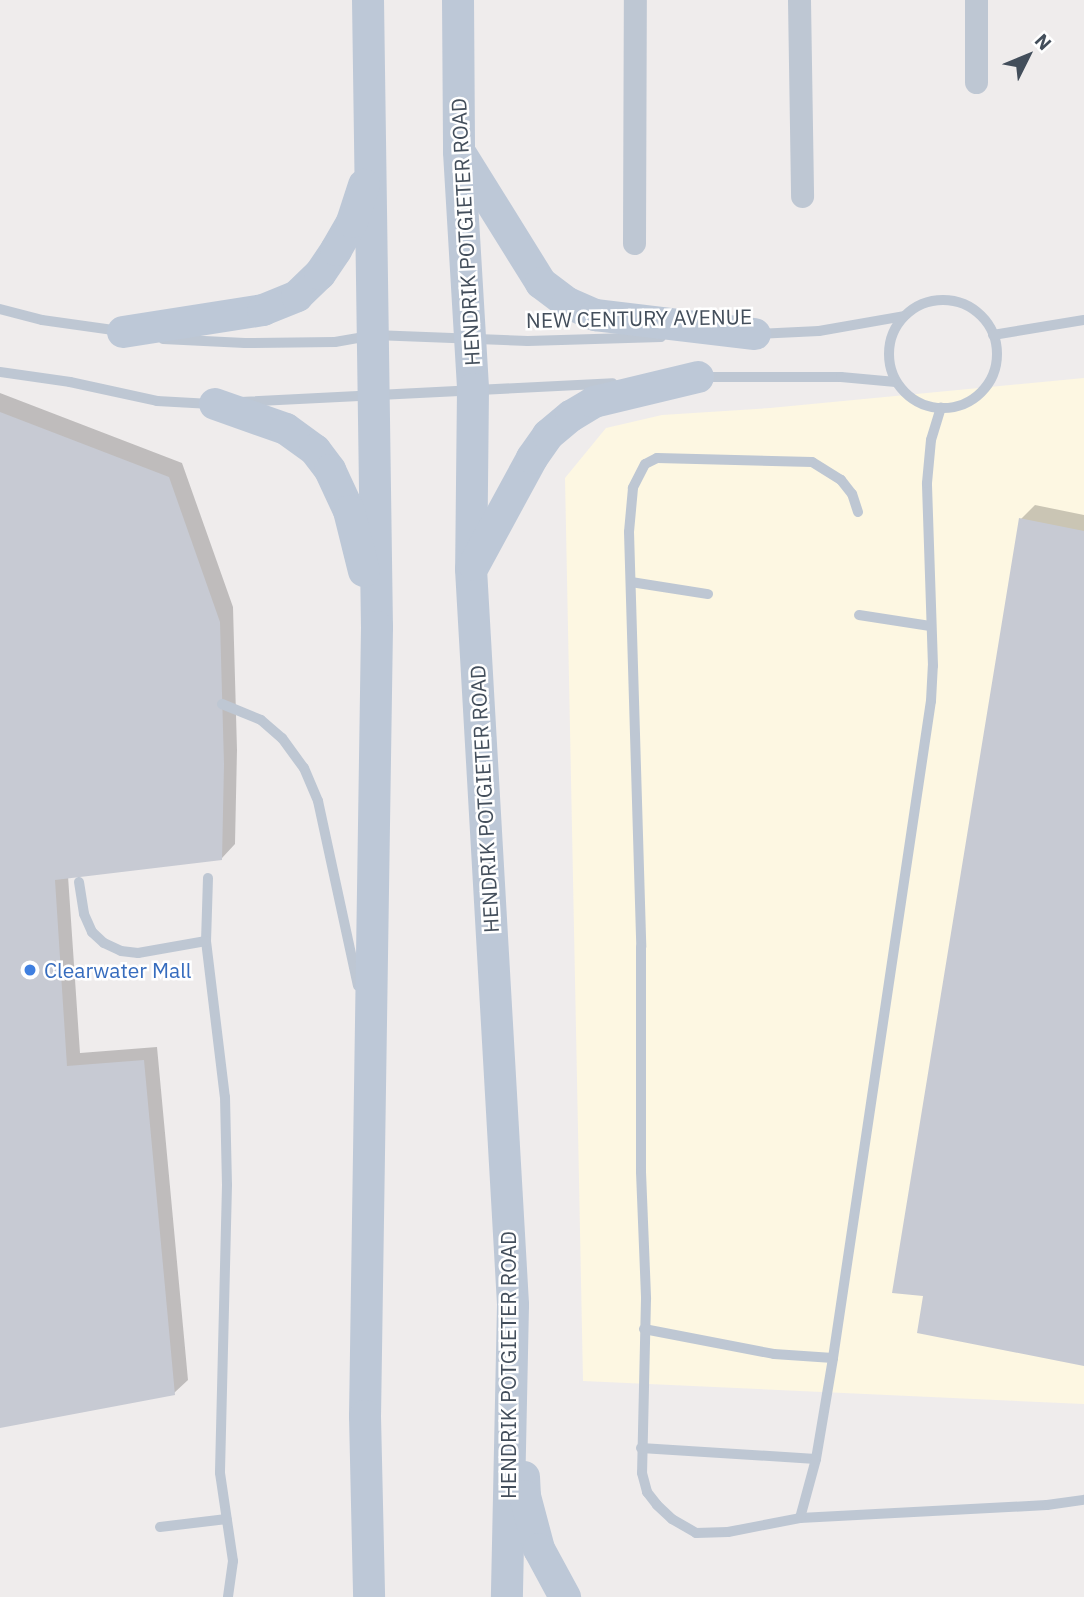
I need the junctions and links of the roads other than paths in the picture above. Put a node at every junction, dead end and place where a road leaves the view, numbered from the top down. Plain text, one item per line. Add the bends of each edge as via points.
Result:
1 (369, 0) edge
2 (458, 0) edge
3 (635, 0) edge
4 (799, 0) edge
5 (976, 0) edge
6 (976, 82) dead end
7 (459, 152) junction
8 (370, 166) junction
9 (802, 196) dead end
10 (634, 243) dead end
11 (0, 309) edge
12 (904, 316) junction
13 (1084, 320) edge
14 (123, 332) junction
15 (755, 334) junction
16 (993, 334) junction
17 (374, 335) junction
18 (470, 338) junction
19 (0, 372) edge
20 (698, 377) junction
21 (896, 382) junction
22 (473, 388) junction
23 (375, 393) junction
24 (215, 404) junction
25 (941, 408) junction
26 (858, 512) dead end
27 (471, 569) junction
28 (631, 582) junction
29 (708, 594) dead end
30 (859, 615) dead end
31 (930, 626) junction
32 (377, 627) junction
33 (222, 704) dead end
34 (208, 878) dead end
35 (79, 882) dead end
36 (206, 941) junction
37 (371, 1044) junction
38 (513, 1304) junction
39 (644, 1329) junction
40 (833, 1358) junction
41 (641, 1448) junction
42 (816, 1459) junction
43 (1084, 1500) edge
44 (800, 1518) junction
45 (227, 1519) junction
46 (160, 1527) dead end
47 (228, 1597) edge
48 (369, 1597) edge
49 (507, 1597) edge
50 (565, 1597) edge

1 - 8 main road
2 - 7 main road, HENDRIK POTGIETER ROAD
3 - 10 street
4 - 9 street
5 - 6 street
7 - 15 main road via 541,283 568,303 596,315
7 - 18 main road, HENDRIK POTGIETER ROAD
8 - 14 main road via 352,222 320,274 297,296 263,310
8 - 17 main road
11 - 14 lane, NEW CENTURY AVENUE
12 - 15 lane, NEW CENTURY AVENUE via 819,331
12 - 16 lane, NEW CENTURY AVENUE via 935,300 953,301 970,307
12 - 21 lane via 888,348
13 - 16 lane
14 - 17 lane, NEW CENTURY AVENUE via 245,343 335,342
15 - 18 lane, NEW CENTURY AVENUE via 527,341
16 - 25 lane via 995,369 986,385 974,398
17 - 18 lane, NEW CENTURY AVENUE
17 - 23 main road
18 - 22 main road, HENDRIK POTGIETER ROAD
19 - 24 lane via 157,401
20 - 21 lane
20 - 22 lane via 532,389
20 - 27 main road via 594,402 548,435
21 - 25 lane via 923,404
22 - 23 lane
22 - 27 main road, HENDRIK POTGIETER ROAD
23 - 24 lane
23 - 32 main road
24 - 32 main road via 286,429 315,450 330,470 349,511
25 - 31 lane via 927,458
26 - 28 lane via 841,480 812,462 657,458 645,464 634,488 629,532
27 - 38 main road, HENDRIK POTGIETER ROAD
28 - 29 lane
28 - 39 lane via 641,947
30 - 31 lane
31 - 40 lane via 931,701
32 - 37 main road
33 - 37 lane via 261,720 282,738 304,768 318,802
34 - 36 lane
35 - 36 lane via 92,932 121,951 138,953
36 - 45 lane via 225,1097 220,1473
37 - 48 main road via 365,1416
38 - 49 main road, HENDRIK POTGIETER ROAD
38 - 50 main road via 525,1496 539,1549
39 - 40 lane via 774,1354
39 - 41 lane
40 - 42 lane
41 - 42 lane
41 - 44 lane via 647,1492 673,1519 696,1533 728,1532
42 - 44 lane
43 - 44 lane
45 - 46 lane
45 - 47 lane via 233,1560

